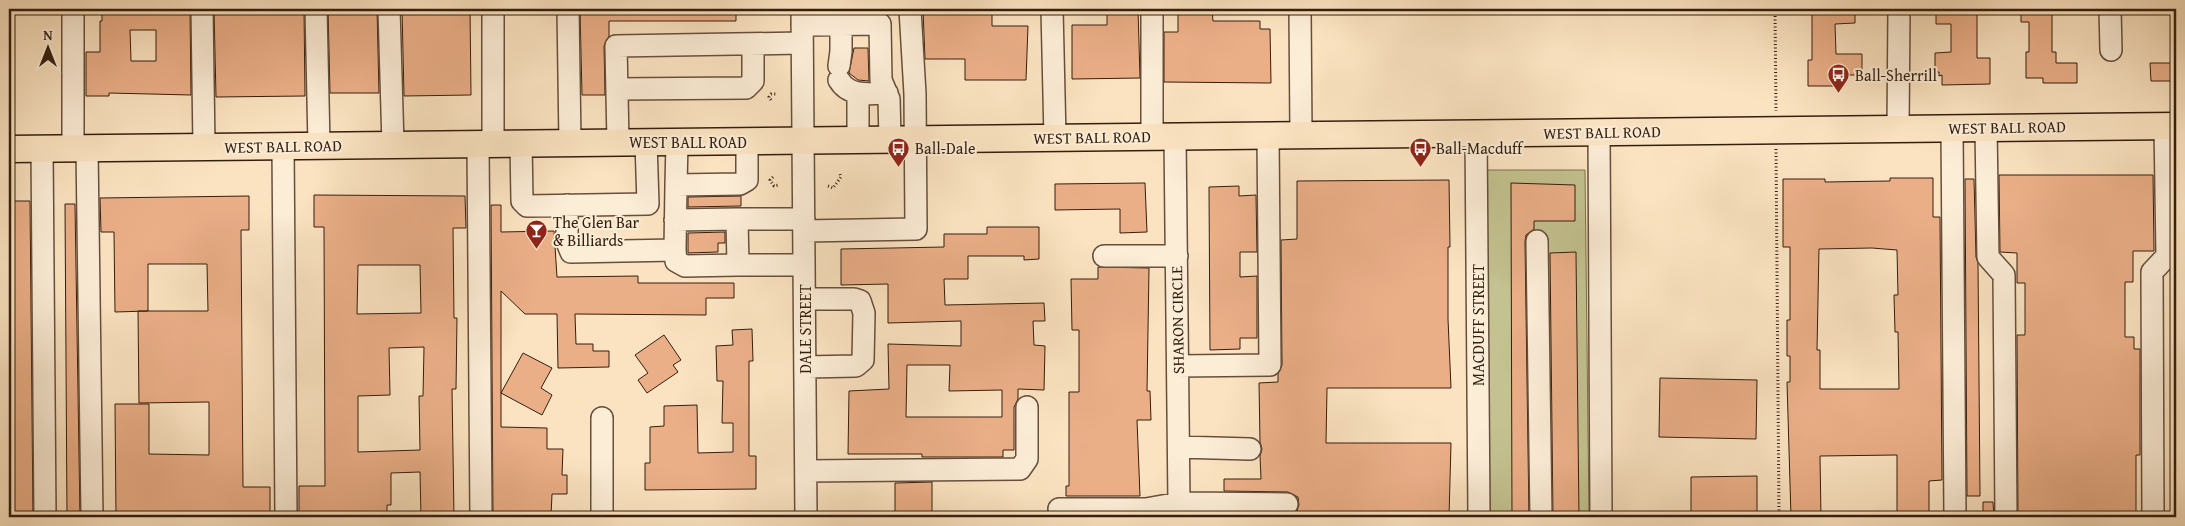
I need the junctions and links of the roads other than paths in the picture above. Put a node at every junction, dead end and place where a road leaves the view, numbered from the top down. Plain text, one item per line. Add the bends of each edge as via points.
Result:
1 (73, 9) edge
2 (193, 9) edge
3 (202, 9) edge
4 (316, 9) edge
5 (389, 9) edge
6 (492, 9) edge
7 (568, 9) edge
8 (910, 9) edge
9 (1052, 9) edge
10 (1152, 9) edge
11 (1300, 9) edge
12 (1899, 9) edge
13 (2110, 9) edge
14 (841, 24) junction
15 (802, 25) edge
16 (753, 44) junction
17 (2111, 50) dead end
18 (617, 89) junction
19 (887, 93) junction
20 (858, 94) junction
21 (2171, 126) edge
22 (1898, 128) junction
23 (1952, 128) junction
24 (1986, 128) junction
25 (1599, 132) junction
26 (1476, 133) junction
27 (1268, 135) junction
28 (1301, 135) junction
29 (1163, 136) junction
30 (1055, 138) junction
31 (902, 139) junction
32 (803, 140) junction
33 (858, 140) junction
34 (747, 141) junction
35 (618, 142) junction
36 (646, 142) junction
37 (677, 142) junction
38 (521, 143) junction
39 (570, 143) junction
40 (485, 144) junction
41 (319, 145) junction
42 (393, 145) junction
43 (283, 146) junction
44 (200, 147) junction
45 (42, 148) junction
46 (80, 148) junction
47 (9, 149) edge
48 (675, 203) junction
49 (648, 204) junction
50 (567, 205) junction
51 (737, 219) junction
52 (804, 225) junction
53 (1537, 240) dead end
54 (675, 250) junction
55 (1104, 256) dead end
56 (1177, 256) junction
57 (738, 265) junction
58 (804, 265) junction
59 (805, 299) junction
60 (1178, 366) junction
61 (805, 368) junction
62 (1028, 407) dead end
63 (602, 418) dead end
64 (1179, 447) junction
65 (1250, 449) dead end
66 (806, 471) junction
67 (1179, 503) junction
68 (1287, 504) dead end
69 (1059, 510) dead end
70 (45, 517) edge
71 (92, 517) edge
72 (286, 517) edge
73 (481, 517) edge
74 (602, 517) edge
75 (806, 517) edge
76 (1479, 517) edge
77 (1541, 517) edge
78 (1601, 517) edge
79 (1955, 517) edge
80 (2006, 517) edge
81 (2153, 517) edge

1 - 46 street
2 - 44 street
3 - 44 street
4 - 41 street
5 - 42 street
6 - 40 street
7 - 39 street
8 - 31 street
9 - 30 street
10 - 29 street, SHARON CIRCLE
11 - 28 street
12 - 22 street
13 - 17 street
14 - 15 street
14 - 19 street via 880,24 881,80
14 - 20 street via 839,73 844,88
15 - 16 street
15 - 32 street, DALE STREET
16 - 18 street via 754,81 746,88
16 - 18 street via 616,46
18 - 35 street
19 - 20 street
19 - 31 street
20 - 33 street
21 - 24 main road, WEST BALL ROAD
21 - 81 street via 2167,256 2152,272
22 - 23 main road, WEST BALL ROAD
22 - 25 main road, WEST BALL ROAD
23 - 24 main road, WEST BALL ROAD
23 - 79 street
24 - 80 street via 1988,257 2004,275
25 - 26 main road, WEST BALL ROAD
25 - 78 street
26 - 28 main road, WEST BALL ROAD
26 - 76 street, MACDUFF STREET
27 - 28 main road, WEST BALL ROAD
27 - 29 main road, WEST BALL ROAD
27 - 60 street via 1270,365
29 - 30 main road, WEST BALL ROAD
29 - 56 street, SHARON CIRCLE
30 - 31 main road, WEST BALL ROAD
31 - 33 main road, WEST BALL ROAD
31 - 52 street via 916,229
32 - 33 main road, WEST BALL ROAD
32 - 34 main road, WEST BALL ROAD
32 - 52 street, DALE STREET
34 - 37 main road, WEST BALL ROAD
34 - 48 street via 747,180 744,183
35 - 36 main road, WEST BALL ROAD
35 - 39 main road, WEST BALL ROAD
36 - 37 main road, WEST BALL ROAD
36 - 49 street
37 - 48 street
38 - 39 main road, WEST BALL ROAD
38 - 40 main road, WEST BALL ROAD
38 - 50 street via 524,204
40 - 42 main road, WEST BALL ROAD
40 - 73 street
41 - 42 main road, WEST BALL ROAD
41 - 43 main road, WEST BALL ROAD
43 - 44 main road, WEST BALL ROAD
43 - 72 street
44 - 46 main road, WEST BALL ROAD
45 - 46 main road, WEST BALL ROAD
45 - 47 main road, WEST BALL ROAD
45 - 70 street
46 - 71 street
48 - 49 street
48 - 51 street
48 - 54 street
49 - 50 street
50 - 54 street via 567,242 571,252
51 - 52 street
51 - 57 street
52 - 58 street, DALE STREET
53 - 77 street
54 - 57 street via 676,261 685,266
55 - 56 street
56 - 60 street, SHARON CIRCLE
57 - 58 street
58 - 59 street, DALE STREET
59 - 61 street, DALE STREET
59 - 61 street via 854,299 860,301 864,313 863,360 856,366
60 - 64 street, SHARON CIRCLE
61 - 66 street, DALE STREET
62 - 66 street via 1028,459 1020,469
63 - 74 street
64 - 65 street
64 - 67 street, SHARON CIRCLE
66 - 75 street, DALE STREET
67 - 68 street
67 - 69 street via 1146,509

